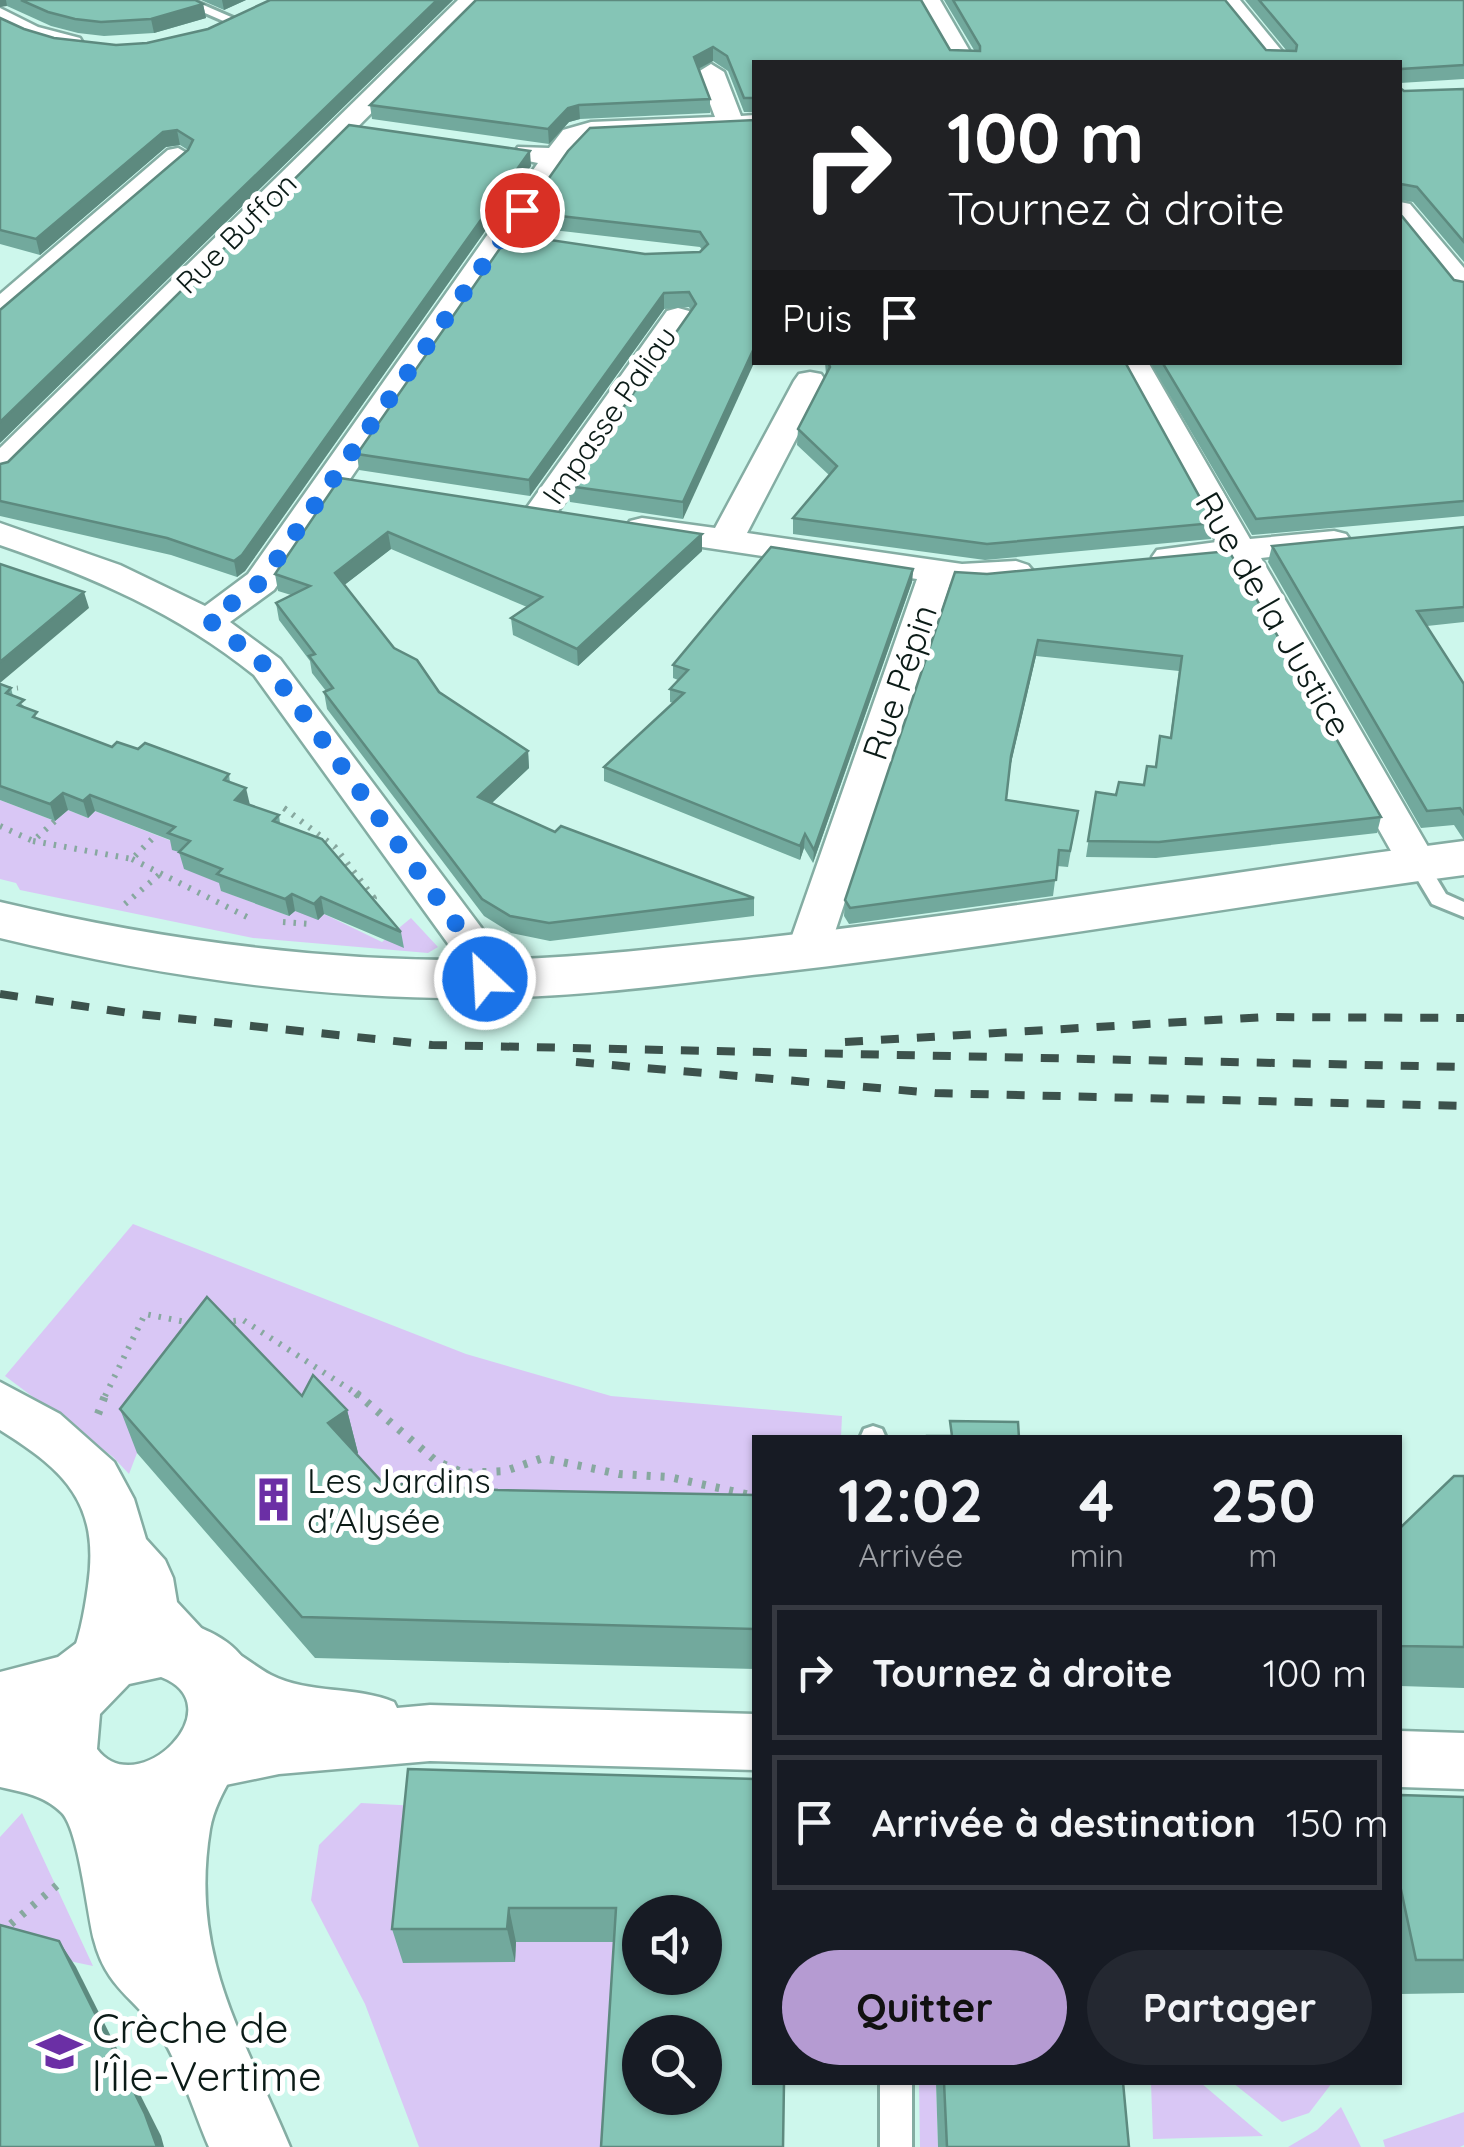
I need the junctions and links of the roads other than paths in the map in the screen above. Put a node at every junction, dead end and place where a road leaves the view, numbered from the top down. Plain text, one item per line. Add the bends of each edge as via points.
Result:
1 (181, 0) edge
2 (928, 0) edge
3 (1227, 0) edge
4 (506, 1) edge
5 (470, 2) edge
6 (258, 7) edge
7 (0, 15) edge
8 (232, 20) junction
9 (200, 36) edge
10 (98, 47) edge
11 (963, 60) edge
12 (1277, 60) edge
13 (712, 72) edge
14 (743, 123) edge
15 (343, 127) junction
16 (382, 132) edge
17 (498, 148) edge
18 (178, 156) edge
19 (556, 157) junction
20 (1404, 220) edge
21 (1464, 287) edge
22 (0, 310) edge
23 (678, 317) edge
24 (1134, 365) edge
25 (810, 380) dead end
26 (0, 467) edge
27 (331, 480) junction
28 (369, 486) edge
29 (502, 507) edge
30 (540, 513) junction
31 (577, 518) edge
32 (614, 524) edge
33 (0, 534) edge
34 (1369, 538) edge
35 (726, 541) junction
36 (1236, 550) junction
37 (1137, 560) edge
38 (1042, 569) edge
39 (937, 571) junction
40 (209, 620) junction
41 (1441, 861) edge
42 (1464, 910) edge
43 (0, 920) edge
44 (807, 953) junction
45 (485, 979) junction
46 (0, 1404) edge
47 (121, 1550) junction
48 (198, 1659) junction
49 (88, 1676) junction
50 (0, 1705) edge
51 (430, 1733) junction
52 (752, 1742) edge
53 (1402, 1759) edge
54 (1464, 1761) edge
55 (200, 1768) junction
56 (54, 1772) edge
57 (187, 2007) junction
58 (896, 2085) edge
59 (250, 2147) edge
60 (896, 2147) edge

1 - 8 lane
2 - 11 street
3 - 12 street
4 - 5 street
5 - 15 street, Rue Buffon
6 - 8 street
7 - 10 street via 29,32
8 - 9 street
13 - 14 street
14 - 19 street via 581,131
15 - 16 street
15 - 26 street, Rue Buffon
17 - 19 street
18 - 22 street
19 - 27 street via 519,238
20 - 21 street
23 - 30 street, Impasse Paliau
24 - 36 street, Rue de la Justice
25 - 35 street
27 - 28 street
27 - 40 street via 261,582
29 - 30 street
30 - 31 street
32 - 35 street
33 - 40 street
34 - 36 street
35 - 39 street
36 - 37 street
36 - 41 street, Rue de la Justice
38 - 39 street, Rue Pépin
39 - 44 street, Rue Pépin
40 - 45 street via 267,667 295,702 483,961
41 - 42 lane via 1439,899
41 - 44 street
43 - 45 street via 192,960
44 - 45 street
46 - 47 street via 43,1428 104,1491
47 - 48 street via 146,1578 151,1613
47 - 49 street via 108,1644
48 - 49 street via 161,1646 138,1648
48 - 51 street via 257,1698 290,1709
48 - 55 street via 220,1681 226,1712
49 - 50 street
49 - 56 street via 67,1704
51 - 52 street
51 - 55 street via 280,1746
53 - 54 street
55 - 56 street via 171,1790 119,1801
55 - 57 street via 174,1827 169,1890
56 - 57 street via 125,1897 142,1961
57 - 59 street
58 - 60 lane

